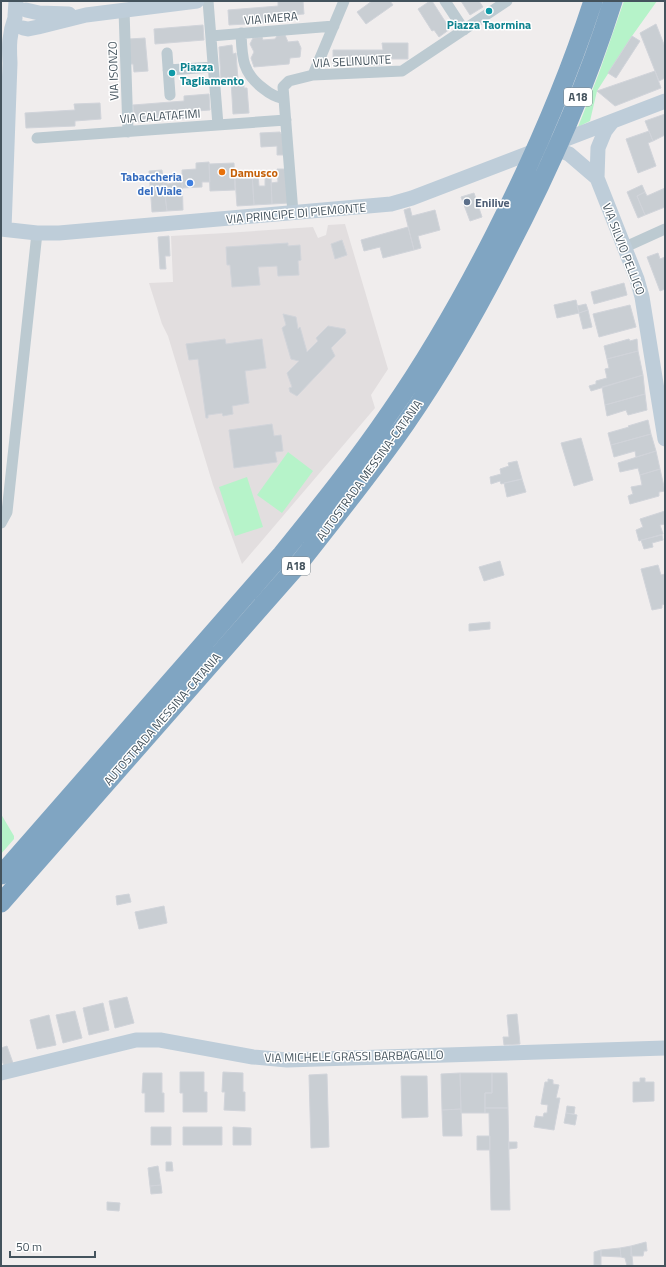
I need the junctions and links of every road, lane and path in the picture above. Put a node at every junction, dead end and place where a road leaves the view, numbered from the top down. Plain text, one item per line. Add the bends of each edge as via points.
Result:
1 (197, 1) edge
2 (208, 1) edge
3 (344, 1) edge
4 (445, 1) edge
5 (507, 1) edge
6 (593, 1) edge
7 (613, 1) edge
8 (124, 10) junction
9 (24, 15) edge
10 (334, 26) junction
11 (464, 30) junction
12 (241, 33) junction
13 (211, 36) junction
14 (167, 53) dead end
15 (213, 68) junction
16 (168, 70) junction
17 (313, 75) junction
18 (170, 95) dead end
19 (284, 99) junction
20 (665, 101) edge
21 (286, 120) junction
22 (612, 122) junction
23 (218, 125) junction
24 (128, 132) junction
25 (579, 134) junction
26 (36, 138) dead end
27 (542, 149) junction
28 (581, 163) junction
29 (597, 173) junction
30 (293, 213) junction
31 (2, 229) edge
32 (665, 229) edge
33 (37, 233) junction
34 (623, 248) junction
35 (665, 439) edge
36 (1, 523) edge
37 (1, 875) edge
38 (1, 902) edge
39 (665, 1048) edge
40 (1, 1073) edge

1 - 8 street
2 - 13 street
3 - 10 street
4 - 11 street
5 - 11 street, VIA SELINUNTE
6 - 37 highway, AUTOSTRADA MESSINA-CATANIA / A18 via 566,76 520,183 433,346 392,411 327,499 282,554
7 - 38 highway, AUTOSTRADA MESSINA-CATANIA / A18 via 589,70 538,190 468,324 407,422 297,566
8 - 9 street via 86,15
8 - 24 street, VIA ISONZO
9 - 31 street via 10,63
10 - 12 street, VIA IMERA
10 - 17 street
11 - 17 street, VIA SELINUNTE via 402,71
12 - 13 street, VIA IMERA
12 - 19 street via 242,56 246,69 261,87
13 - 15 street
14 - 16 street
15 - 16 street
15 - 23 street
16 - 18 street
17 - 19 street, VIA SELINUNTE via 289,82 283,87
19 - 21 street, VIA SELINUNTE
20 - 22 street, VIA PRINCIPE DI PIEMONTE
21 - 23 street, VIA CALATAFIMI
21 - 30 street, VIA SELINUNTE
22 - 25 street, VIA PRINCIPE DI PIEMONTE
22 - 29 street via 598,148
23 - 24 street, VIA CALATAFIMI
24 - 26 street, VIA CALATAFIMI
25 - 27 street, VIA PRINCIPE DI PIEMONTE
25 - 28 street
25 - 29 street, VIA SILVIO PELLICO via 588,141
27 - 28 street via 561,151
27 - 30 street, VIA PRINCIPE DI PIEMONTE via 401,202
28 - 29 street
29 - 34 street, VIA SILVIO PELLICO
30 - 33 street, VIA PRINCIPE DI PIEMONTE
31 - 33 street, VIA PRINCIPE DI PIEMONTE
32 - 34 street
33 - 36 street via 7,512
34 - 35 street, VIA SILVIO PELLICO via 642,297
39 - 40 street, VIA MICHELE GRASSI BARBAGALLO via 287,1060 253,1057 148,1039

